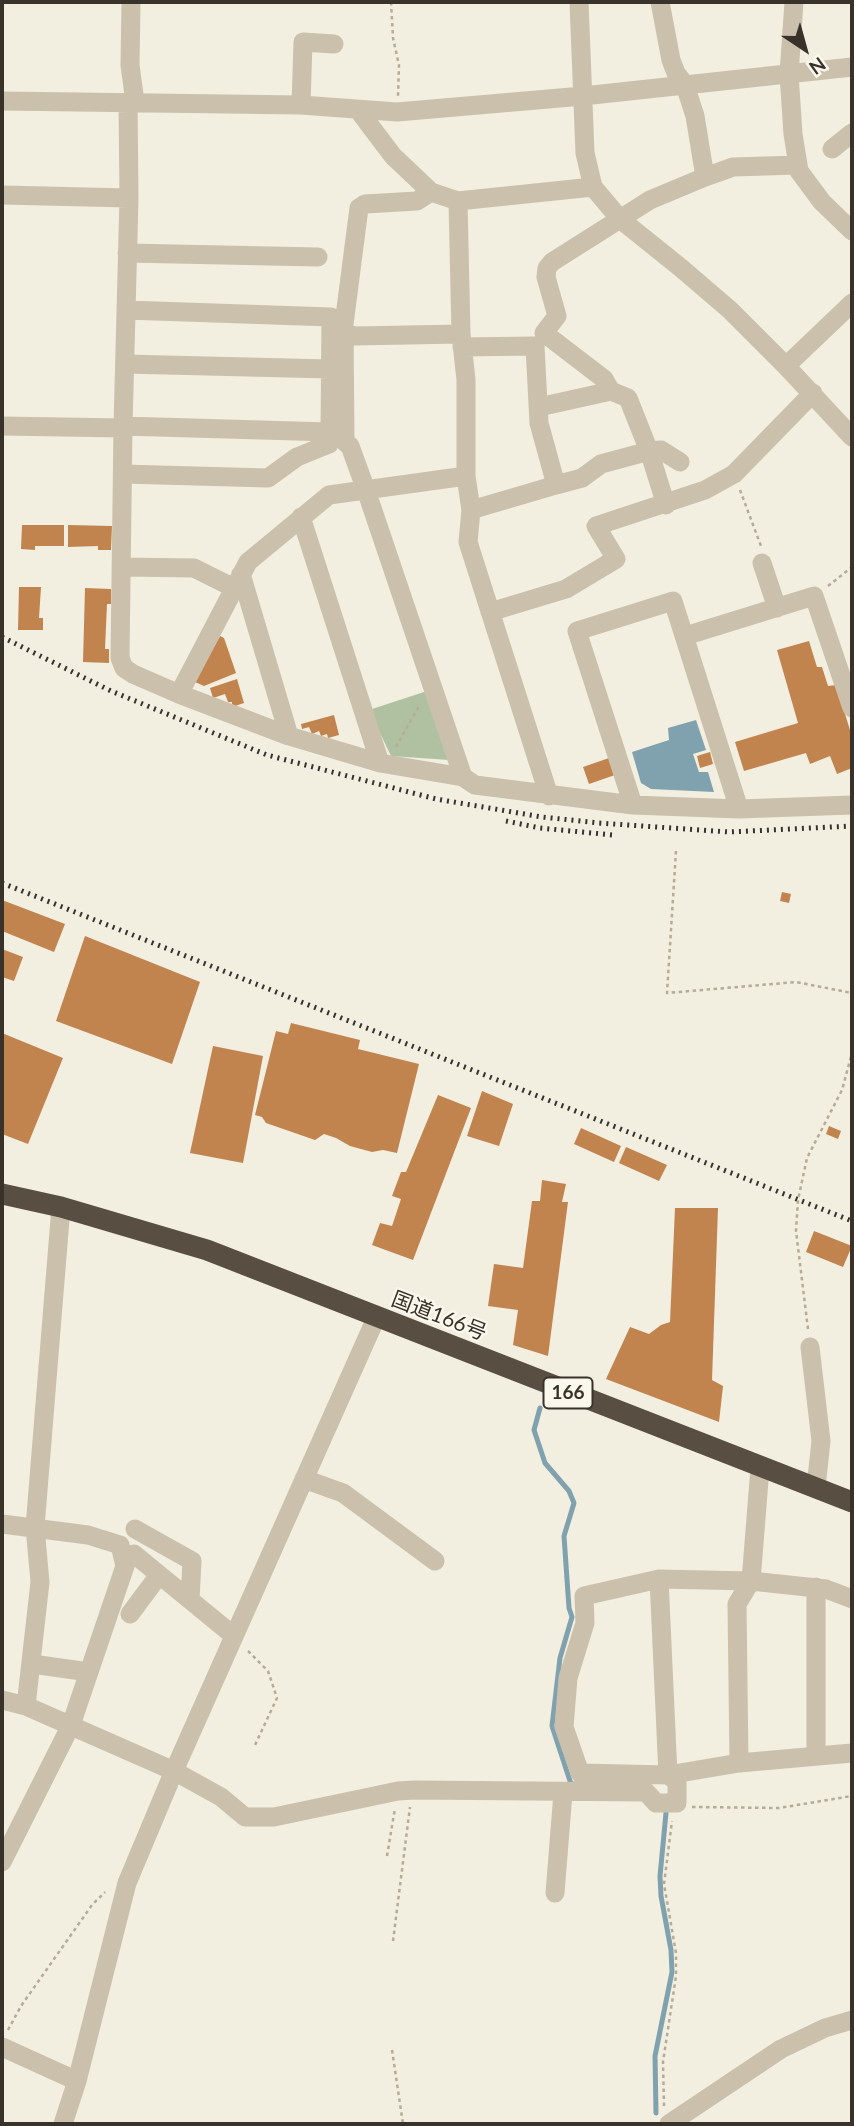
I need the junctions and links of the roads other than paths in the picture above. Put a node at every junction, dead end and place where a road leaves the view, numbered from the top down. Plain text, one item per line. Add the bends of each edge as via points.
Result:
1 (131, 2) edge
2 (579, 2) edge
3 (660, 2) edge
4 (794, 2) edge
5 (334, 44) dead end
6 (852, 67) edge
7 (789, 74) junction
8 (685, 85) junction
9 (583, 96) junction
10 (2, 101) edge
11 (132, 102) junction
12 (301, 105) junction
13 (359, 111) junction
14 (852, 132) edge
15 (832, 149) dead end
16 (798, 165) junction
17 (705, 177) junction
18 (593, 187) junction
19 (431, 192) junction
20 (2, 195) edge
21 (129, 198) junction
22 (458, 201) junction
23 (620, 219) junction
24 (852, 232) edge
25 (127, 253) junction
26 (318, 257) dead end
27 (852, 303) edge
28 (126, 310) junction
29 (344, 333) junction
30 (462, 340) junction
31 (125, 363) junction
32 (786, 366) junction
33 (330, 369) junction
34 (611, 391) junction
35 (813, 393) junction
36 (539, 408) junction
37 (2, 426) edge
38 (122, 427) junction
39 (330, 432) junction
40 (852, 437) edge
41 (649, 451) junction
42 (680, 462) dead end
43 (123, 474) junction
44 (466, 476) junction
45 (556, 485) junction
46 (366, 490) junction
47 (666, 505) junction
48 (471, 510) junction
49 (301, 517) junction
50 (762, 563) road end
51 (122, 567) junction
52 (237, 581) junction
53 (777, 608) junction
54 (490, 612) junction
55 (685, 636) junction
56 (179, 694) junction
57 (852, 708) edge
58 (289, 736) junction
59 (385, 760) junction
60 (463, 777) junction
61 (549, 796) junction
62 (633, 805) junction
63 (852, 805) edge
64 (739, 809) junction
65 (2, 1194) edge
66 (61, 1207) junction
67 (376, 1318) junction
68 (810, 1347) road end
69 (760, 1468) junction
70 (304, 1479) junction
71 (816, 1488) junction
72 (852, 1502) edge
73 (2, 1524) edge
74 (35, 1527) junction
75 (135, 1530) dead end
76 (134, 1554) dead end
77 (435, 1561) dead end
78 (159, 1575) junction
79 (659, 1579) junction
80 (751, 1581) junction
81 (816, 1587) junction
82 (852, 1599) edge
83 (190, 1600) junction
84 (130, 1614) dead end
85 (234, 1636) junction
86 (32, 1664) junction
87 (89, 1672) junction
88 (2, 1700) edge
89 (26, 1706) junction
90 (71, 1725) junction
91 (852, 1753) edge
92 (816, 1756) junction
93 (740, 1763) junction
94 (174, 1771) junction
95 (668, 1774) junction
96 (563, 1793) junction
97 (2, 1862) edge
98 (555, 1893) dead end
99 (852, 2020) edge
100 (5, 2038) edge
101 (77, 2081) junction
102 (666, 2118) edge
103 (63, 2124) edge

1 - 11 street
2 - 9 street
3 - 8 street via 671,60
4 - 7 street
5 - 12 street via 303,42
6 - 7 street
7 - 8 street
7 - 16 street
8 - 9 street
8 - 17 street
9 - 13 street via 397,112
9 - 18 street via 585,153
10 - 11 street
11 - 12 street
11 - 21 street
12 - 13 street
13 - 19 street via 393,156
14 - 15 street
16 - 17 street via 733,167
16 - 24 street via 822,202
17 - 23 street via 650,200
18 - 22 street
18 - 23 street
19 - 22 street
19 - 29 street via 417,201 359,208
20 - 21 street
21 - 25 street
22 - 30 street
23 - 32 street via 701,285
23 - 34 street via 552,262 546,277 557,316 544,333 604,379
25 - 26 street
25 - 28 street
27 - 32 street
28 - 31 street
28 - 33 street via 331,317
29 - 30 street
29 - 46 street via 345,442
30 - 36 street via 535,345
30 - 44 street
31 - 33 street
31 - 38 street
32 - 35 street
33 - 39 street
34 - 36 street
34 - 41 street via 628,398
35 - 40 street
35 - 47 street via 734,474
36 - 45 street
37 - 38 street
38 - 39 street
38 - 43 street
39 - 43 street via 329,444 297,457 268,478
41 - 42 street via 662,450
41 - 45 street via 601,464 582,478
41 - 47 street
43 - 51 street
44 - 46 street
44 - 48 street
45 - 48 street
46 - 49 street via 329,495
46 - 60 street
47 - 54 street via 596,526 616,559 566,589
48 - 54 street via 468,542
49 - 52 street via 248,562
49 - 59 street
50 - 53 street
51 - 52 street via 194,568
51 - 56 street via 120,657 124,668
52 - 56 street
52 - 58 street
53 - 55 street
53 - 57 street via 814,596
54 - 61 street
55 - 62 street via 673,601 577,631
55 - 64 street
56 - 58 street
58 - 59 street
59 - 60 street
60 - 61 street via 475,785
61 - 62 street
62 - 64 street
63 - 64 street
65 - 66 highway, 国道166号 / 166
66 - 67 highway, 国道166号 / 166 via 207,1250
66 - 74 street
67 - 69 highway, 国道166号 / 166
67 - 70 street
68 - 71 street via 821,1441
69 - 71 highway, 国道166号 / 166
69 - 80 street
70 - 77 street via 343,1493
70 - 85 street
71 - 72 highway, 国道166号 / 166
73 - 74 street
74 - 86 street via 40,1582
74 - 87 street via 120,1545 125,1566
75 - 83 street via 192,1561
76 - 78 street
78 - 83 street
78 - 84 street
79 - 80 street
79 - 95 street
79 - 95 street via 584,1596 584,1623 568,1678 564,1727 580,1773
80 - 81 street
80 - 93 street via 737,1604
81 - 82 street
81 - 92 street
83 - 85 street
85 - 94 street
86 - 87 street
86 - 89 street
87 - 90 street
88 - 89 street
89 - 90 street
90 - 94 street
90 - 97 street
91 - 92 street
92 - 93 street
93 - 95 street
94 - 96 street via 221,1797 245,1817 274,1817 407,1791
94 - 101 street via 127,1883
95 - 96 street via 677,1781 677,1803 656,1802 646,1792
96 - 98 street
99 - 102 street via 781,2049
100 - 101 street
101 - 103 street

